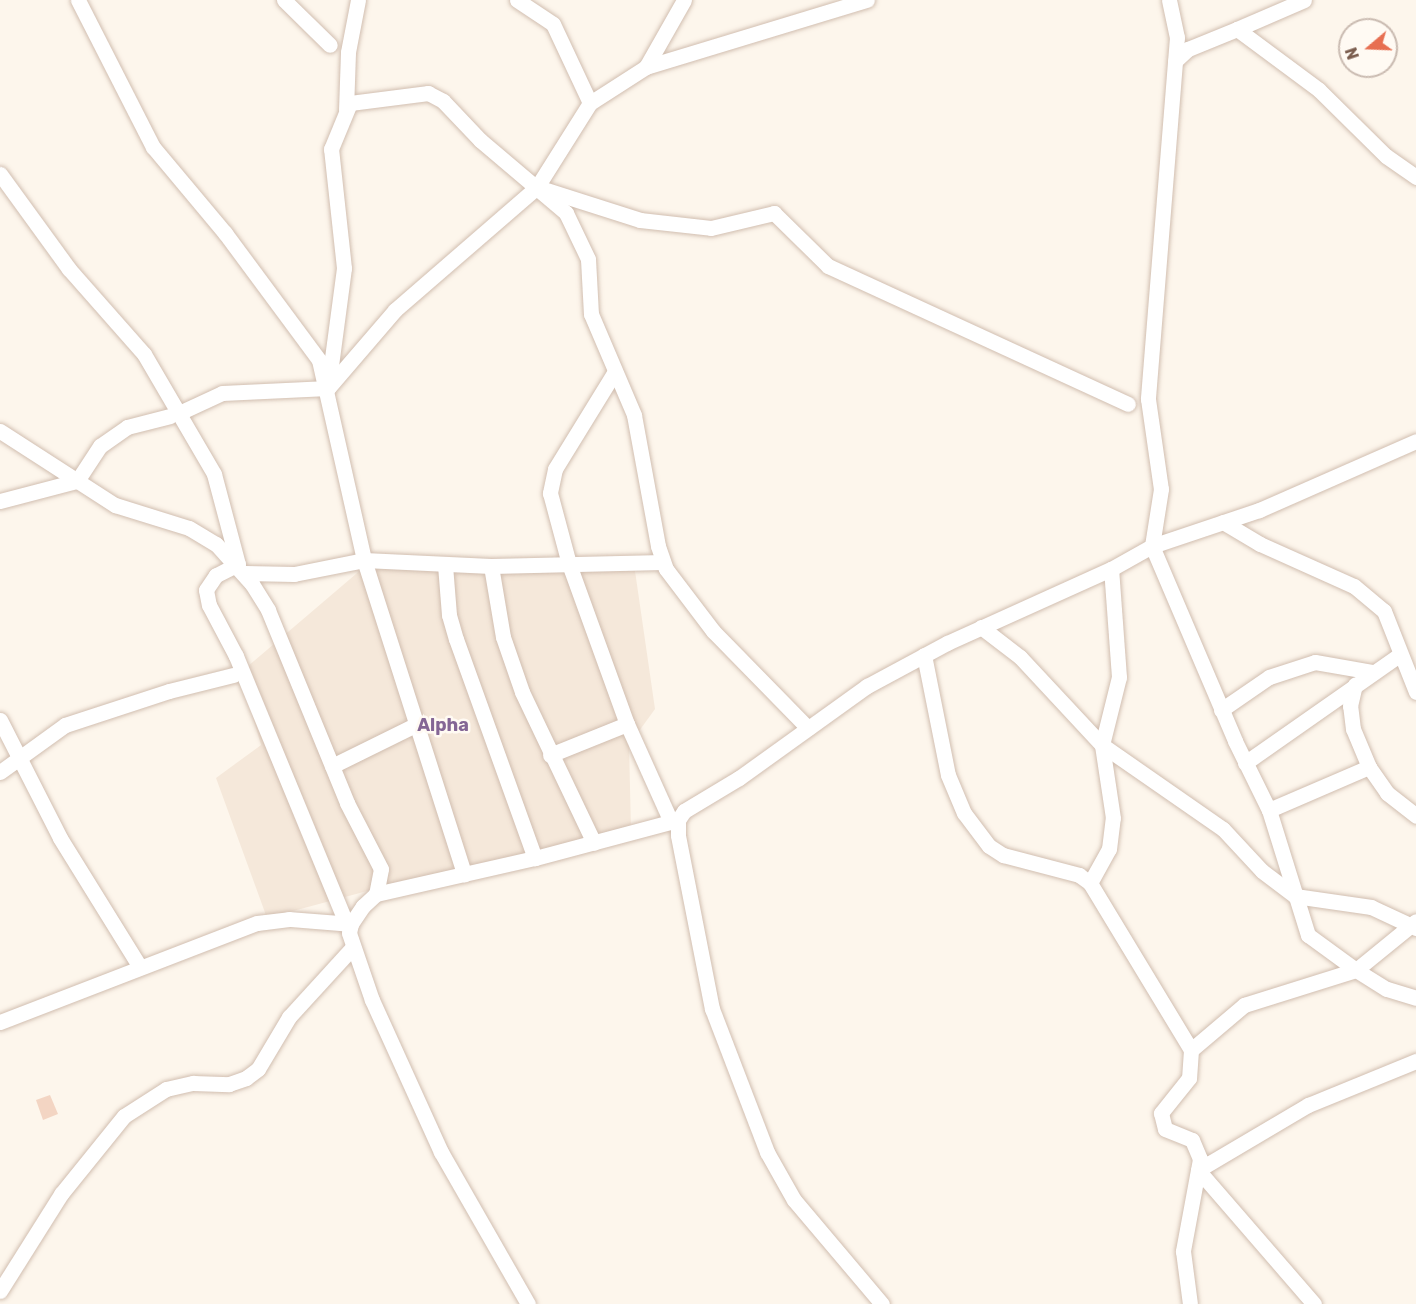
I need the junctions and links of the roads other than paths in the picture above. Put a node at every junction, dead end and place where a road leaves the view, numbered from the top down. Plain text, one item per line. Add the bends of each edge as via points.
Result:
1 (78, 0) edge
2 (284, 0) edge
3 (358, 0) edge
4 (517, 0) edge
5 (684, 0) edge
6 (867, 0) edge
7 (1169, 0) edge
8 (1304, 0) edge
9 (1237, 29) junction
10 (330, 45) dead end
11 (1175, 61) junction
12 (646, 67) junction
13 (590, 103) junction
14 (345, 110) junction
15 (0, 174) edge
16 (1416, 177) edge
17 (537, 187) junction
18 (614, 373) junction
19 (328, 388) junction
20 (1128, 404) dead end
21 (174, 415) junction
22 (0, 431) edge
23 (1416, 441) edge
24 (77, 481) junction
25 (0, 501) edge
26 (1223, 522) junction
27 (1152, 546) junction
28 (364, 560) junction
29 (663, 562) junction
30 (569, 564) junction
31 (445, 565) junction
32 (491, 566) junction
33 (241, 569) junction
34 (1112, 569) junction
35 (981, 627) junction
36 (924, 655) junction
37 (1399, 655) junction
38 (1373, 672) junction
39 (233, 675) dead end
40 (1355, 685) junction
41 (1416, 692) edge
42 (1221, 710) junction
43 (0, 720) edge
44 (417, 724) junction
45 (627, 724) junction
46 (808, 728) junction
47 (1102, 745) junction
48 (550, 755) junction
49 (19, 757) junction
50 (1245, 763) junction
51 (332, 766) junction
52 (1369, 767) junction
53 (0, 772) edge
54 (1269, 810) junction
55 (1416, 816) edge
56 (674, 821) junction
57 (594, 843) junction
58 (535, 858) junction
59 (464, 874) junction
60 (1090, 883) junction
61 (376, 894) junction
62 (1294, 896) junction
63 (348, 924) junction
64 (1414, 925) edge
65 (352, 948) junction
66 (140, 967) junction
67 (1356, 970) junction
68 (1416, 999) edge
69 (0, 1022) edge
70 (1191, 1050) junction
71 (1416, 1061) edge
72 (1198, 1170) junction
73 (0, 1291) edge
74 (528, 1304) edge
75 (882, 1304) edge
76 (1190, 1304) edge
77 (1314, 1304) edge

1 - 19 street via 153,147 225,233 319,360
2 - 10 street
3 - 14 street via 348,52
4 - 13 street via 553,24
5 - 12 street
6 - 12 street
7 - 11 street via 1178,37
8 - 9 street
9 - 11 street via 1188,49
9 - 16 street via 1319,90 1386,156
11 - 27 street via 1148,399 1161,489
12 - 13 street
13 - 17 street
14 - 17 street via 356,100 428,93 444,101 480,140
14 - 19 street via 331,149 344,268
15 - 21 street via 69,269 144,354
17 - 18 street via 566,213 582,242 588,259 591,314
17 - 19 street via 395,310
17 - 20 street via 640,220 711,228 774,213 828,266
18 - 29 street via 634,415
18 - 30 street via 551,481
19 - 21 street via 222,393
19 - 28 street
21 - 24 street via 127,427 100,446
21 - 33 street via 214,474
22 - 24 street
23 - 26 street
24 - 25 street
24 - 33 street via 135,514 189,528 216,544
26 - 27 street
26 - 37 street via 1260,544 1354,586 1384,611
27 - 34 street
27 - 42 street
28 - 31 street
28 - 33 street via 294,574
28 - 44 street
29 - 30 street
29 - 46 street via 713,631
30 - 32 street
30 - 45 street
31 - 32 street
31 - 58 street via 449,615 456,639
32 - 48 street via 503,637
33 - 51 street via 268,610
33 - 63 street via 216,575 206,590 209,605 236,656
34 - 35 street
34 - 47 street via 1119,677
35 - 36 street
35 - 47 street via 1020,657
36 - 46 street via 867,686
36 - 60 street via 948,775 964,813 988,846 1003,855 1079,874
37 - 38 street
37 - 41 street
38 - 40 street
38 - 42 street via 1316,662 1269,677
39 - 49 street via 65,725
40 - 50 street
40 - 52 street via 1350,706 1353,729
42 - 50 street
43 - 49 street
44 - 51 street
44 - 59 street
45 - 48 street
45 - 56 street
46 - 56 street via 739,778 703,796
47 - 60 street via 1113,818 1110,849
47 - 62 street via 1223,829 1262,871
48 - 57 street
49 - 53 street
49 - 66 street via 60,838
50 - 54 street
51 - 61 street via 381,869
52 - 54 street
52 - 55 street via 1387,794
54 - 62 street
56 - 57 street
56 - 75 street via 712,1009 767,1152 794,1200
57 - 58 street
58 - 59 street
59 - 61 street
60 - 70 street
61 - 63 street
62 - 64 street via 1371,907
62 - 67 street via 1308,935
63 - 65 street
63 - 66 street via 289,919 256,923
64 - 67 street
65 - 73 street via 290,1017 258,1068 246,1078 229,1084 193,1083 166,1089 124,1116 61,1194
65 - 74 street via 441,1152
66 - 69 street
67 - 68 street via 1387,989
67 - 70 street via 1244,1005
70 - 72 street via 1189,1078 1161,1113 1165,1129 1192,1140 1198,1147
71 - 72 street via 1308,1105
72 - 76 street via 1184,1251
72 - 77 street

